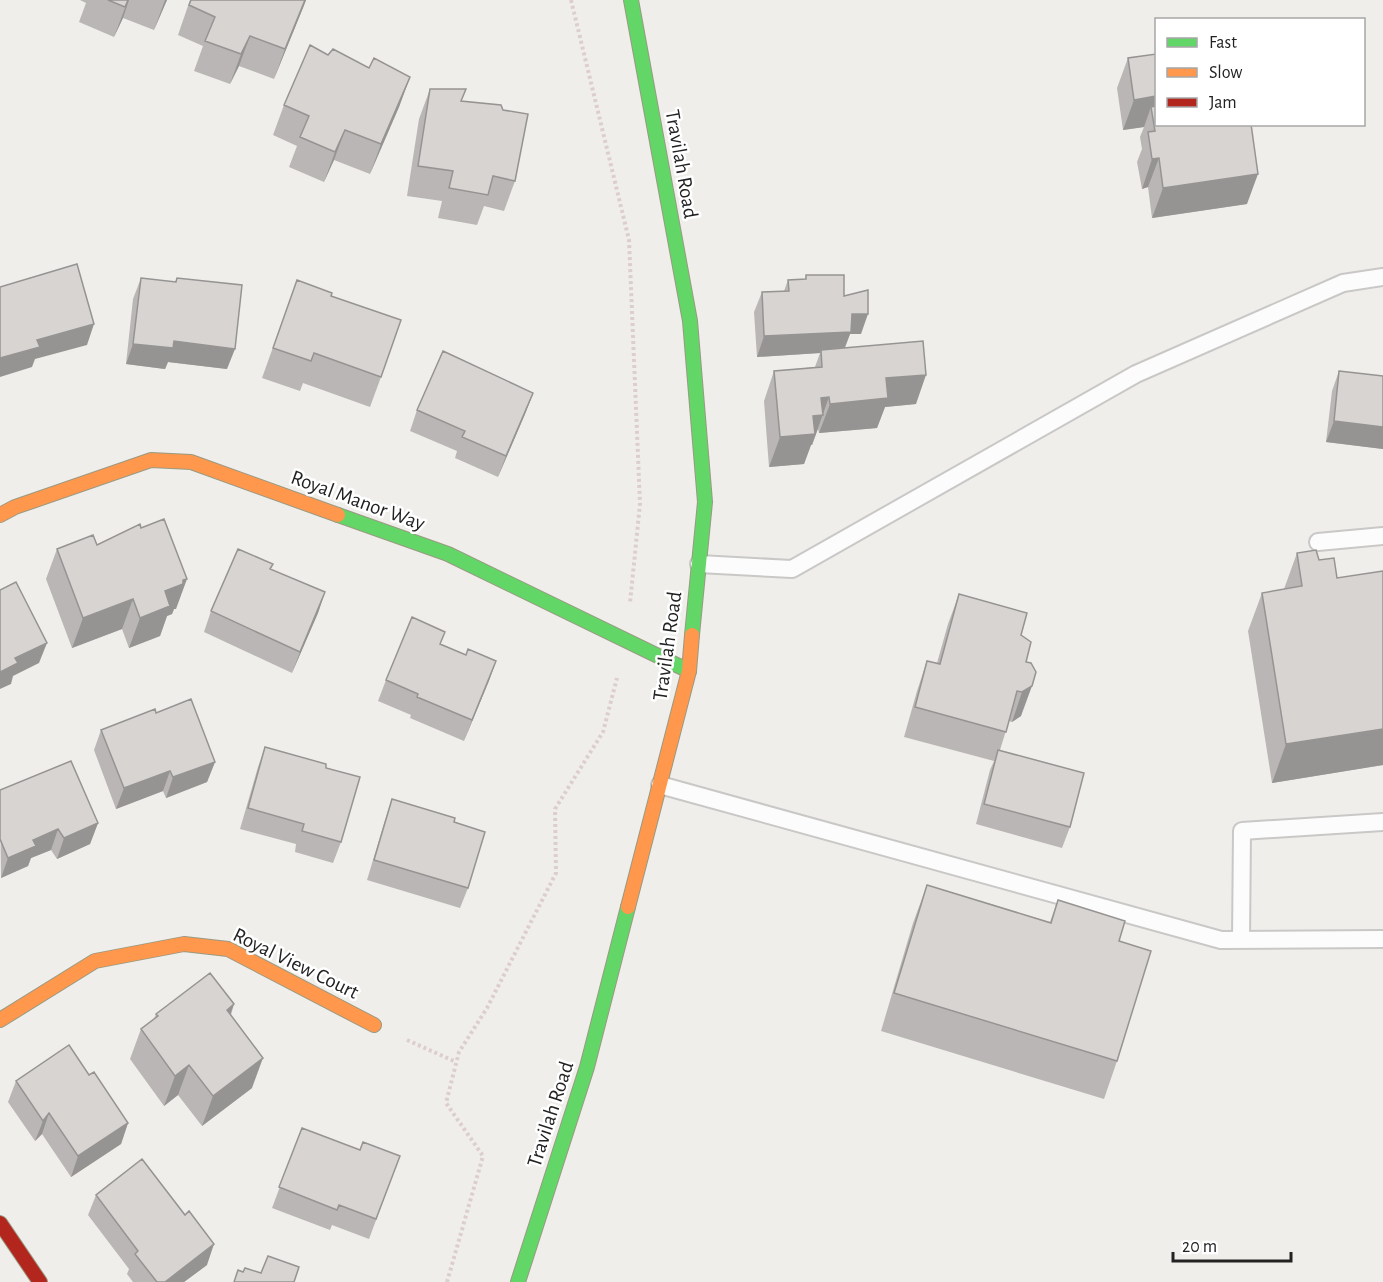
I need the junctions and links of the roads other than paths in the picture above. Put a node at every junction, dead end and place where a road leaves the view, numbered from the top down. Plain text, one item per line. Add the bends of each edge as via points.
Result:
1 (632, 0) edge
2 (1383, 276) edge
3 (0, 515) edge
4 (1383, 536) edge
5 (1318, 542) dead end
6 (699, 564) junction
7 (689, 671) junction
8 (660, 784) junction
9 (1383, 822) edge
10 (1383, 939) edge
11 (1241, 940) junction
12 (0, 1020) edge
13 (374, 1025) road end
14 (0, 1223) edge
15 (40, 1282) edge
16 (518, 1282) edge

1 - 6 main road, Travilah Road via 690,321 705,502
2 - 6 lane via 1343,283 1136,374 792,569
3 - 7 main road, Royal Manor Way via 151,460 191,462 448,554
4 - 5 lane
6 - 7 main road, Travilah Road
7 - 8 main road, Travilah Road
8 - 11 lane via 1221,940
8 - 16 main road, Travilah Road via 587,1067
9 - 11 lane via 1242,831
10 - 11 lane
12 - 13 main road, Royal View Court via 95,961 184,945 228,949
14 - 15 main road

